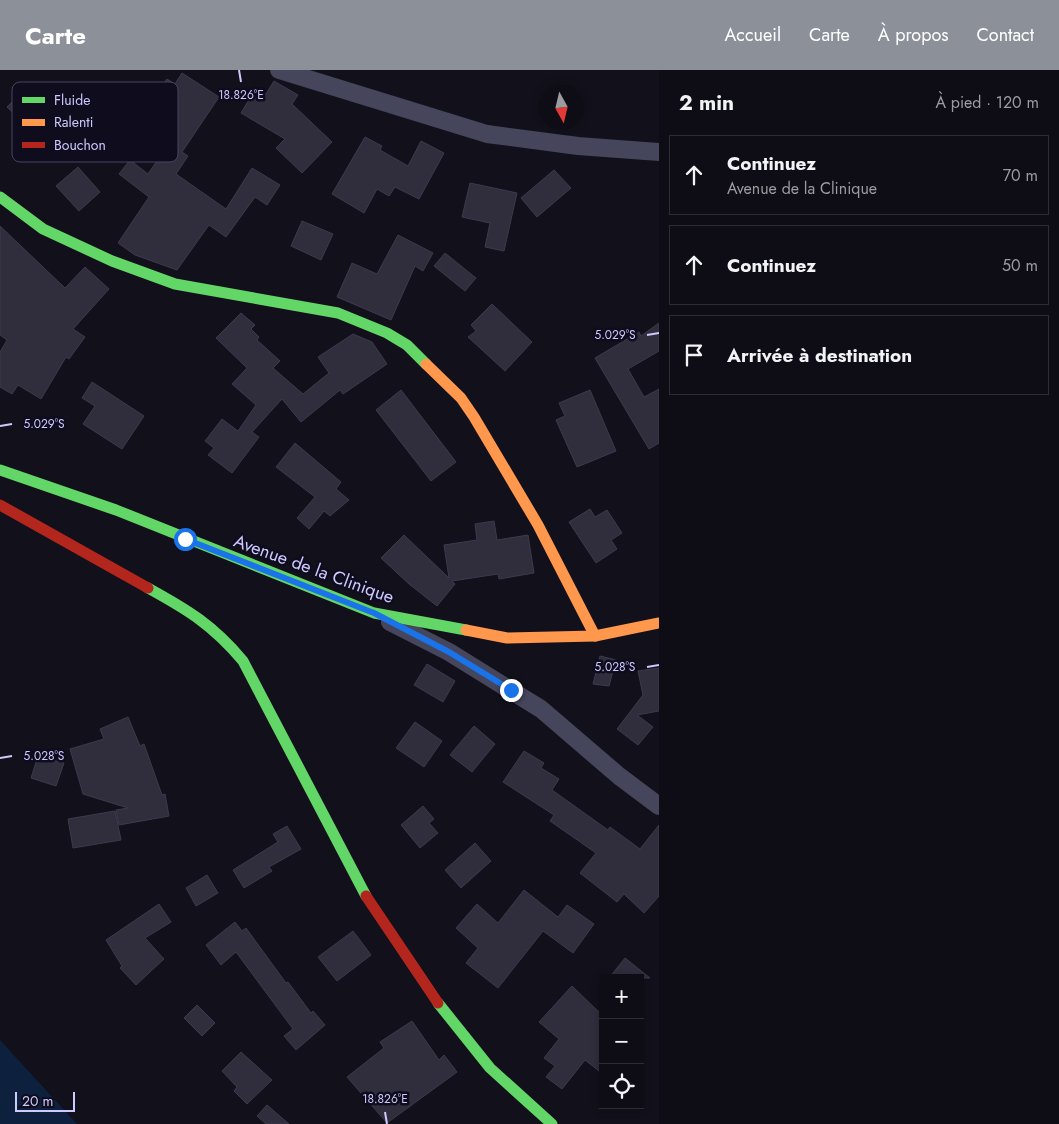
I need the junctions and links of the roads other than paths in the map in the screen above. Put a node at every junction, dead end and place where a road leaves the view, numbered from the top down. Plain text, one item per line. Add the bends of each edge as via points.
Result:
1 (279, 70) edge
2 (659, 152) edge
3 (0, 198) edge
4 (0, 470) edge
5 (0, 504) edge
6 (374, 613) junction
7 (659, 623) edge
8 (595, 636) junction
9 (659, 806) edge
10 (552, 1124) edge

1 - 2 street via 487,134
3 - 8 main road via 43,229 112,261 175,284 338,313 407,345 461,398 474,417 538,525
4 - 6 main road, Avenue de la Clinique via 116,510
5 - 10 main road via 195,614 224,638 243,661 368,900 406,957 490,1068
6 - 8 main road, Avenue de la Clinique via 507,638
6 - 9 street via 449,652 541,709
7 - 8 main road, Avenue de la Clinique

